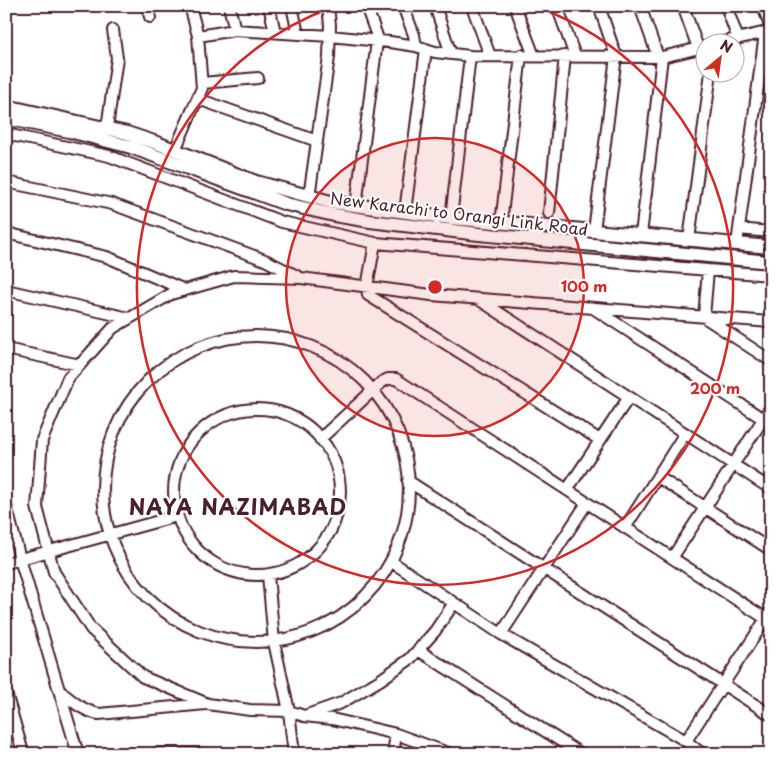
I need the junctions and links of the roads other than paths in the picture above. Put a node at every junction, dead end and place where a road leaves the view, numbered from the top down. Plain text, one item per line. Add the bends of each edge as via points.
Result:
1 (190, 6) edge
2 (229, 6) edge
3 (269, 6) edge
4 (292, 6) edge
5 (328, 6) edge
6 (366, 6) edge
7 (403, 6) edge
8 (435, 6) edge
9 (472, 6) edge
10 (515, 6) edge
11 (557, 6) edge
12 (599, 6) edge
13 (640, 6) edge
14 (682, 6) edge
15 (726, 6) edge
16 (763, 6) edge
17 (113, 30) dead end
18 (235, 30) junction
19 (769, 31) edge
20 (275, 32) junction
21 (735, 32) edge
22 (694, 33) edge
23 (298, 34) junction
24 (198, 36) junction
25 (330, 36) junction
26 (744, 37) edge
27 (377, 41) junction
28 (421, 48) junction
29 (694, 50) edge
30 (451, 54) junction
31 (521, 55) junction
32 (470, 56) junction
33 (490, 56) junction
34 (534, 56) junction
35 (570, 56) junction
36 (616, 56) junction
37 (660, 57) junction
38 (258, 78) dead end
39 (202, 82) junction
40 (710, 82) edge
41 (198, 99) junction
42 (6, 106) edge
43 (6, 118) edge
44 (107, 128) junction
45 (6, 134) edge
46 (317, 142) junction
47 (175, 150) junction
48 (6, 182) edge
49 (309, 197) junction
50 (356, 206) junction
51 (372, 208) junction
52 (405, 212) junction
53 (548, 212) dead end
54 (451, 218) junction
55 (370, 222) junction
56 (501, 223) junction
57 (739, 229) junction
58 (580, 230) junction
59 (594, 231) junction
60 (771, 232) edge
61 (6, 234) edge
62 (641, 235) junction
63 (689, 240) junction
64 (375, 243) junction
65 (579, 244) junction
66 (737, 244) junction
67 (771, 247) edge
68 (771, 262) edge
69 (708, 270) junction
70 (771, 275) edge
71 (301, 278) junction
72 (367, 286) junction
73 (6, 290) edge
74 (186, 290) junction
75 (477, 298) junction
76 (593, 308) junction
77 (704, 317) junction
78 (129, 318) junction
79 (771, 322) edge
80 (6, 349) edge
81 (771, 361) edge
82 (80, 365) junction
83 (372, 391) junction
84 (629, 397) junction
85 (771, 407) edge
86 (767, 422) edge
87 (685, 434) junction
88 (320, 439) junction
89 (600, 440) junction
90 (733, 465) junction
91 (658, 477) junction
92 (408, 481) junction
93 (771, 489) edge
94 (567, 490) junction
95 (587, 503) junction
96 (6, 504) edge
97 (705, 508) junction
98 (177, 516) junction
99 (625, 528) junction
100 (109, 533) junction
101 (771, 550) edge
102 (49, 551) junction
103 (672, 558) junction
104 (20, 559) junction
105 (392, 562) junction
106 (6, 563) edge
107 (544, 569) junction
108 (268, 575) junction
109 (454, 603) junction
110 (769, 617) edge
111 (501, 634) junction
112 (274, 642) junction
113 (418, 650) junction
114 (723, 684) junction
115 (59, 691) junction
116 (6, 693) edge
117 (208, 704) junction
118 (289, 711) junction
119 (771, 715) edge
120 (304, 716) junction
121 (396, 734) junction
122 (686, 741) junction
123 (22, 750) dead end
124 (78, 754) edge
125 (156, 754) edge
126 (201, 754) edge
127 (294, 754) edge
128 (393, 754) edge
129 (451, 754) edge
130 (581, 754) edge
131 (702, 754) edge

1 - 24 street
2 - 18 street
3 - 20 street
4 - 23 street
5 - 25 street
6 - 27 street
7 - 28 street
8 - 30 street
9 - 33 street
10 - 34 street
11 - 35 street
12 - 36 street
13 - 37 street
14 - 22 street
15 - 21 street
16 - 19 street
17 - 44 street via 117,58
18 - 20 street
18 - 24 street
19 - 26 street
19 - 57 street
20 - 23 street
23 - 25 street
24 - 39 street
25 - 27 street
25 - 46 street
27 - 28 street
27 - 50 street
28 - 30 street
28 - 52 street
29 - 37 street
30 - 32 street
31 - 33 street
31 - 34 street
31 - 56 street
32 - 33 street
32 - 54 street
34 - 35 street
35 - 36 street
35 - 53 street
36 - 37 street
36 - 59 street
37 - 62 street
38 - 39 street
39 - 41 street
40 - 63 street
41 - 46 street
41 - 47 street
42 - 44 street, New Karachi to Orangi Link Road
43 - 55 street, New Karachi to Orangi Link Road via 131,147 286,204
44 - 47 street, New Karachi to Orangi Link Road
45 - 64 street via 109,156 282,222
46 - 49 street
47 - 49 street, New Karachi to Orangi Link Road via 256,182
48 - 71 street via 112,204 265,260
49 - 50 street, New Karachi to Orangi Link Road
50 - 51 street, New Karachi to Orangi Link Road
51 - 52 street, New Karachi to Orangi Link Road
51 - 55 street
52 - 54 street, New Karachi to Orangi Link Road
54 - 56 street, New Karachi to Orangi Link Road
55 - 65 street, New Karachi to Orangi Link Road
56 - 58 street, New Karachi to Orangi Link Road
57 - 60 street
57 - 66 street
58 - 59 street, New Karachi to Orangi Link Road
58 - 65 street
59 - 62 street, New Karachi to Orangi Link Road
61 - 74 street via 106,257
62 - 63 street, New Karachi to Orangi Link Road
63 - 66 street, New Karachi to Orangi Link Road
64 - 69 street
64 - 72 street
65 - 68 street, New Karachi to Orangi Link Road
66 - 67 street, New Karachi to Orangi Link Road
69 - 70 street
69 - 77 street
71 - 72 street
71 - 74 street via 234,276
72 - 75 street
72 - 89 street via 368,295 374,299
73 - 78 street
74 - 78 street via 171,294
75 - 76 street
75 - 84 street
76 - 77 street
76 - 86 street
77 - 79 street
77 - 81 street
78 - 82 street via 113,328
80 - 82 street
82 - 102 street via 68,378 42,440 37,507
83 - 88 street
83 - 92 street via 390,413 408,462
83 - 94 street via 382,382 396,379
83 - 100 street via 357,372 312,346 261,335 212,340 167,362 131,396 108,441 101,490
84 - 87 street
84 - 89 street
85 - 86 street
86 - 90 street
87 - 90 street
87 - 91 street
88 - 98 street via 311,428 287,414 260,408 232,412 207,424 188,444 176,469 172,497
88 - 108 street via 329,450 339,475 340,503 332,529 317,551 294,567
89 - 94 street
90 - 93 street
90 - 97 street
91 - 97 street
91 - 99 street
92 - 105 street via 408,514
92 - 107 street
94 - 95 street
95 - 99 street
95 - 107 street
96 - 104 street
97 - 101 street
97 - 103 street
98 - 100 street
98 - 108 street via 194,548 215,565 241,574
99 - 103 street
100 - 102 street
100 - 112 street via 134,583 170,617 215,637
102 - 104 street
102 - 117 street via 54,572 91,629 143,677
103 - 110 street
104 - 106 street
104 - 115 street
105 - 109 street
105 - 112 street via 360,603 316,631
107 - 111 street
107 - 114 street
108 - 112 street
109 - 111 street
109 - 113 street
110 - 114 street
111 - 122 street
112 - 118 street
113 - 120 street via 380,680 341,703
113 - 130 street
114 - 119 street
114 - 122 street
115 - 117 street via 76,705 99,714
115 - 124 street
116 - 123 street
117 - 118 street
118 - 120 street
118 - 127 street
120 - 121 street
121 - 128 street
121 - 129 street
122 - 131 street
125 - 126 street

